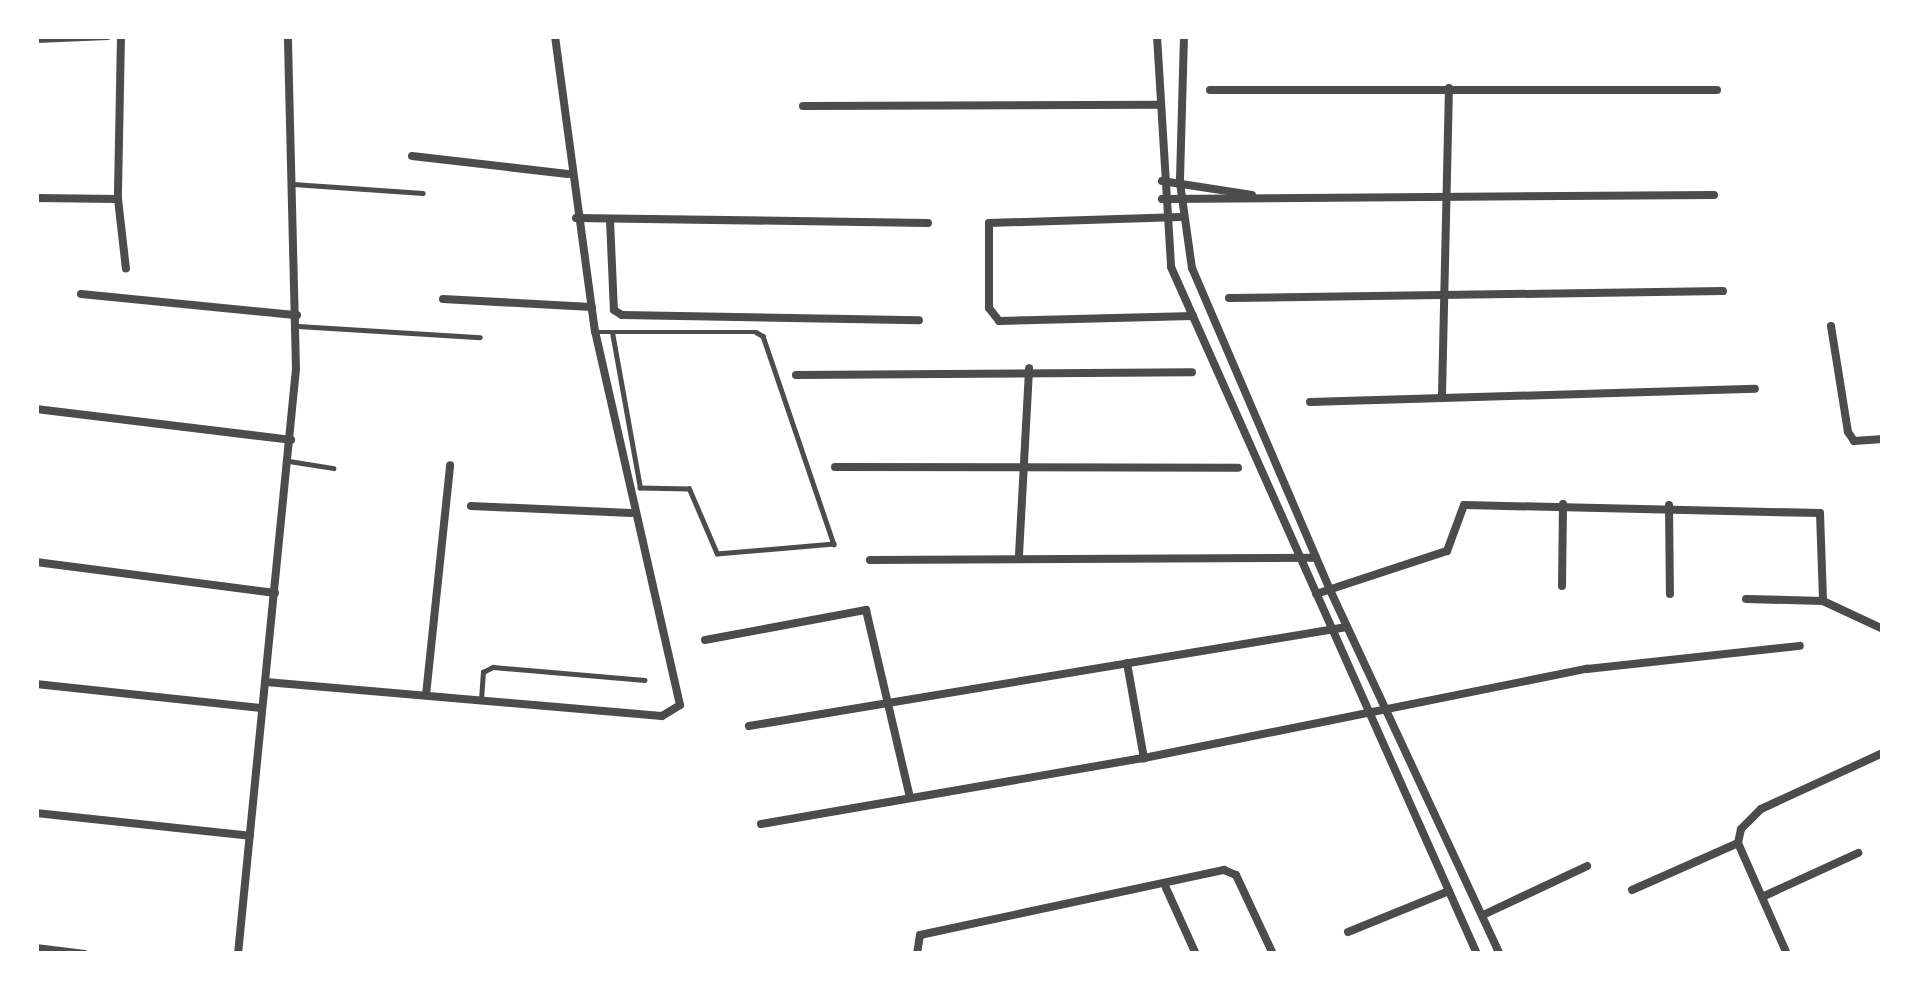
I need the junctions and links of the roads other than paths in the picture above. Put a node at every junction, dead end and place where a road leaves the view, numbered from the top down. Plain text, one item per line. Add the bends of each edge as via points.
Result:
1 (108, 36) edge
2 (121, 36) edge
3 (288, 36) edge
4 (555, 36) edge
5 (1157, 36) edge
6 (1184, 36) edge
7 (36, 39) edge
8 (1449, 88) junction
9 (1210, 90) dead end
10 (1717, 90) dead end
11 (1159, 105) junction
12 (803, 106) dead end
13 (412, 156) dead end
14 (568, 174) junction
15 (1162, 182) junction
16 (1180, 183) junction
17 (293, 184) junction
18 (423, 193) dead end
19 (1714, 195) dead end
20 (1259, 196) junction
21 (1448, 197) junction
22 (36, 198) edge
23 (118, 199) junction
24 (1162, 200) junction
25 (1181, 200) junction
26 (1182, 217) junction
27 (576, 218) junction
28 (1163, 219) junction
29 (610, 220) junction
30 (928, 223) dead end
31 (126, 269) dead end
32 (1723, 291) dead end
33 (1447, 292) junction
34 (81, 293) dead end
35 (1229, 298) dead end
36 (443, 299) dead end
37 (592, 307) junction
38 (1193, 316) junction
39 (919, 320) dead end
40 (298, 321) junction
41 (1831, 326) dead end
42 (595, 332) junction
43 (612, 332) junction
44 (480, 338) dead end
45 (1028, 368) junction
46 (1192, 372) dead end
47 (796, 375) dead end
48 (1755, 389) dead end
49 (1442, 395) junction
50 (1310, 402) dead end
51 (36, 409) edge
52 (1883, 439) edge
53 (291, 440) junction
54 (289, 460) junction
55 (1026, 464) junction
56 (450, 465) dead end
57 (835, 467) dead end
58 (333, 468) dead end
59 (1238, 468) dead end
60 (1563, 504) junction
61 (1669, 505) junction
62 (471, 506) dead end
63 (631, 514) junction
64 (1019, 555) junction
65 (1316, 558) junction
66 (870, 560) dead end
67 (1301, 561) junction
68 (36, 562) edge
69 (1562, 586) dead end
70 (1330, 590) junction
71 (275, 593) junction
72 (1316, 594) junction
73 (1670, 594) dead end
74 (1746, 599) dead end
75 (1823, 601) junction
76 (1347, 627) junction
77 (1332, 629) junction
78 (1883, 629) edge
79 (705, 640) dead end
80 (1800, 646) dead end
81 (1127, 663) junction
82 (644, 680) dead end
83 (266, 682) junction
84 (36, 684) edge
85 (426, 695) junction
86 (482, 700) junction
87 (893, 702) junction
88 (1386, 707) junction
89 (262, 708) junction
90 (1369, 712) junction
91 (749, 726) dead end
92 (1883, 753) edge
93 (1144, 758) junction
94 (910, 798) junction
95 (36, 813) edge
96 (761, 824) dead end
97 (250, 836) junction
98 (1738, 843) junction
99 (1858, 854) dead end
100 (1587, 866) dead end
101 (1166, 887) junction
102 (1632, 890) dead end
103 (1448, 891) junction
104 (1762, 897) junction
105 (1483, 915) junction
106 (1348, 932) dead end
107 (36, 948) edge
108 (85, 954) edge
109 (238, 954) edge
110 (917, 954) edge
111 (1196, 954) edge
112 (1273, 954) edge
113 (1477, 954) edge
114 (1500, 954) edge
115 (1787, 954) edge

1 - 7 street
2 - 23 street
3 - 17 street
4 - 14 street
5 - 11 street
6 - 16 street
8 - 9 street
8 - 10 street
8 - 21 street
11 - 12 street
11 - 15 street
13 - 14 street
14 - 27 street
15 - 16 street
15 - 24 street
16 - 20 street
16 - 25 street
17 - 18 lane
17 - 40 street
19 - 21 street
20 - 21 street
20 - 25 street
21 - 33 street
22 - 23 street
23 - 31 street
24 - 25 street
24 - 28 street
25 - 26 street
26 - 28 street
26 - 65 street via 1192,268
27 - 29 street
27 - 37 street
28 - 38 street
28 - 38 street via 989,224 992,316
29 - 30 street
29 - 39 street via 614,310 622,315
32 - 33 street
33 - 35 street
33 - 49 street
34 - 40 street
36 - 37 street
37 - 42 street
38 - 67 street
40 - 44 lane
40 - 53 street
41 - 52 street via 1848,432 1854,441
42 - 43 lane
42 - 63 street
43 - 43 lane via 764,336 833,544 717,554 689,489 640,488
45 - 46 street
45 - 47 street
45 - 55 street
48 - 49 street
49 - 50 street
51 - 53 street
53 - 54 street
54 - 58 lane
54 - 71 street
55 - 57 street
55 - 59 street
55 - 64 street
56 - 85 street
60 - 61 street
60 - 69 street
60 - 70 street via 1464,505 1447,551
61 - 73 street
61 - 75 street via 1811,507 1823,522
62 - 63 street
63 - 86 street via 680,705 662,716
64 - 66 street
64 - 67 street
65 - 67 street
65 - 70 street
67 - 72 street
68 - 71 street
70 - 72 street
70 - 76 street
71 - 83 street
72 - 77 street
74 - 75 street
75 - 78 street
76 - 77 street
76 - 88 street
77 - 81 street
77 - 90 street
79 - 87 street via 866,610
80 - 88 street via 1587,669
81 - 87 street
81 - 93 street
82 - 86 lane via 493,667 483,672
83 - 85 street
83 - 89 street
84 - 89 street
85 - 86 street
87 - 91 street
87 - 94 street
88 - 90 street
88 - 105 street
89 - 97 street
90 - 93 street
90 - 103 street
92 - 98 street via 1749,817
93 - 94 street
94 - 96 street
95 - 97 street
97 - 109 street
98 - 102 street
98 - 104 street
99 - 104 street
100 - 105 street
101 - 110 street via 920,935
101 - 111 street
101 - 112 street via 1232,870
103 - 106 street
103 - 113 street
104 - 115 street
105 - 114 street
107 - 108 street

